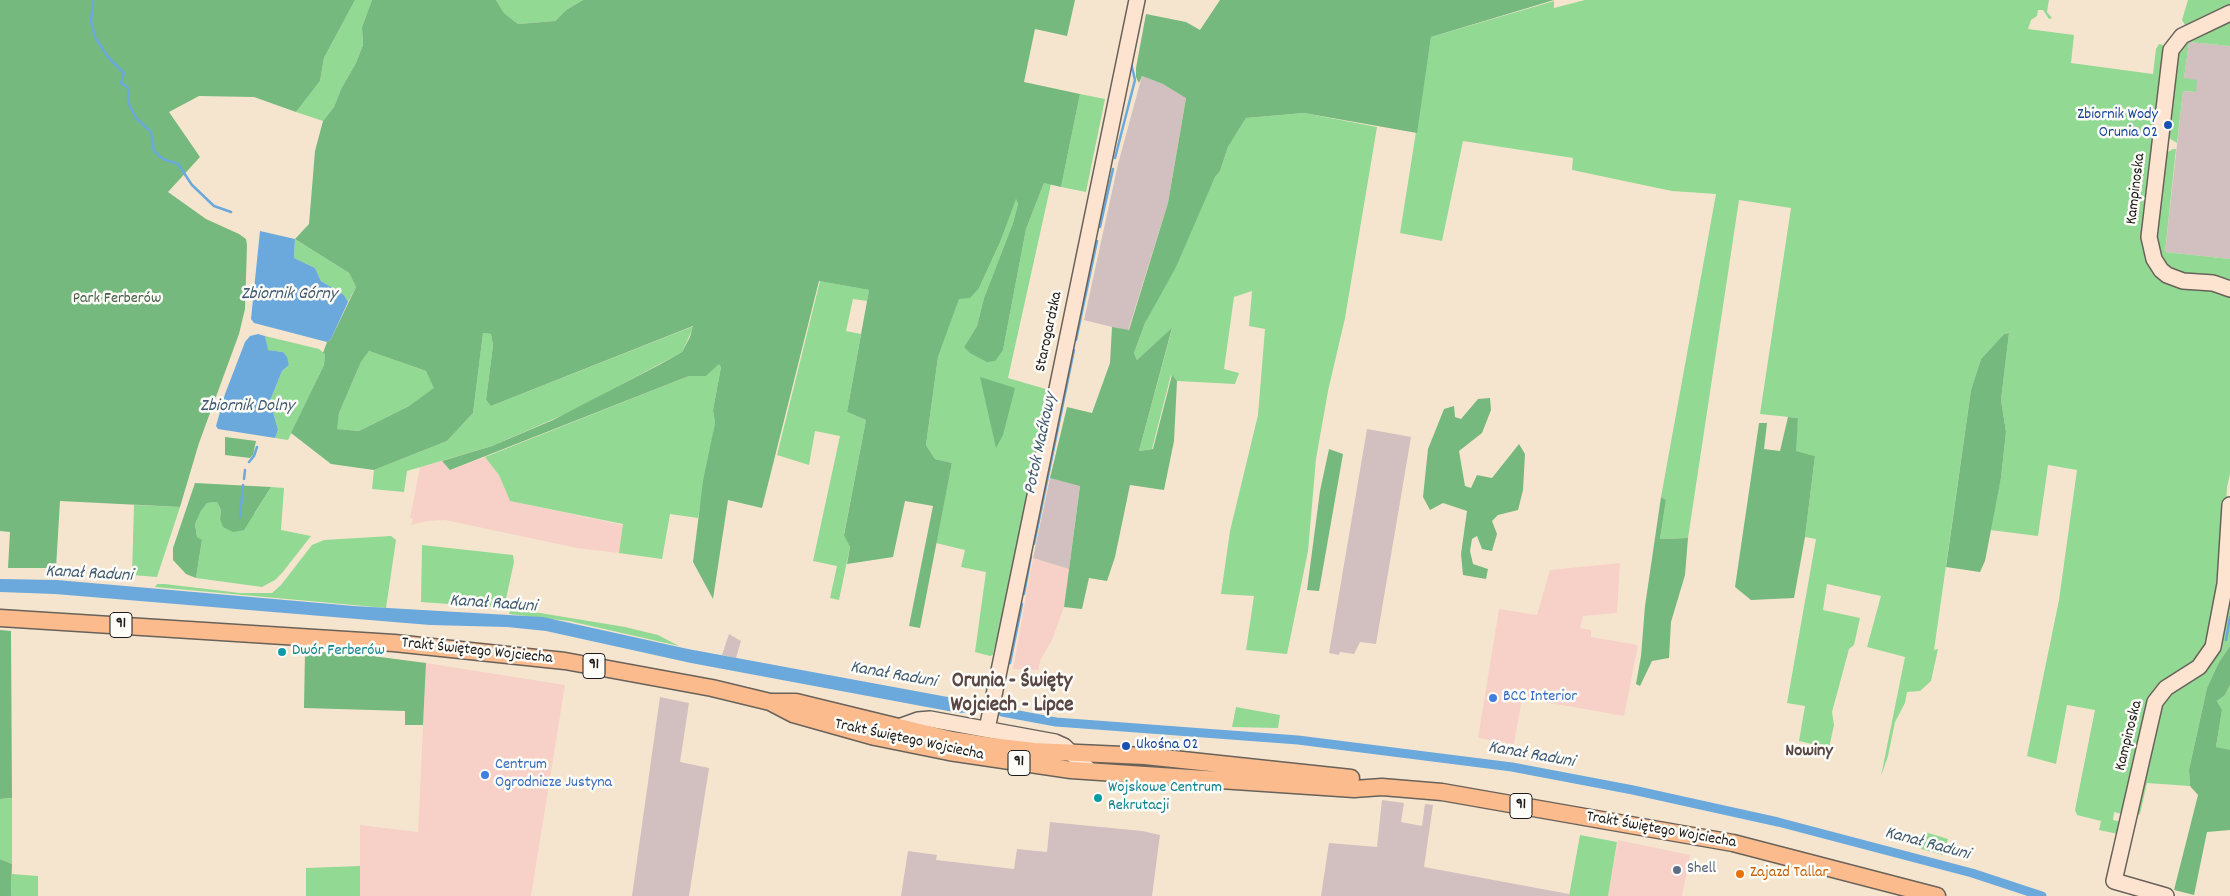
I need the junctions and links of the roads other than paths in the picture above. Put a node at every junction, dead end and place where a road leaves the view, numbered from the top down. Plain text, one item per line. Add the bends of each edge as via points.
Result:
1 (1137, 0) edge
2 (2230, 13) edge
3 (2230, 289) edge
4 (2230, 505) edge
5 (0, 618) edge
6 (770, 702) junction
7 (897, 727) junction
8 (987, 729) junction
9 (875, 737) junction
10 (1072, 753) junction
11 (1089, 770) junction
12 (1382, 787) junction
13 (1936, 896) edge
14 (2166, 896) edge

1 - 8 main road, Starogardzka
2 - 3 main road, Kampinoska via 2182,36 2171,50 2149,237 2154,259 2167,275
4 - 14 main road, Kampinoska via 2225,584 2213,647 2200,667 2166,688 2155,702 2114,880
5 - 6 main road, Trakt Świętego Wojciecha / 91 via 394,643 533,657 685,682
6 - 7 main road, Trakt Świętego Wojciecha / 91 via 796,702
6 - 9 main road, Trakt Świętego Wojciecha / 91 via 793,714
7 - 8 main road via 924,719
7 - 9 main road
7 - 10 main road, Trakt Świętego Wojciecha / 91 via 991,746
8 - 10 main road via 1055,742
9 - 11 main road, Trakt Świętego Wojciecha / 91 via 1022,764
10 - 11 main road
10 - 12 main road, Trakt Świętego Wojciecha / 91 via 1145,756 1355,778
11 - 12 main road, Trakt Świętego Wojciecha / 91 via 1354,789
12 - 13 main road, Trakt Świętego Wojciecha / 91 via 1442,792 1733,843

